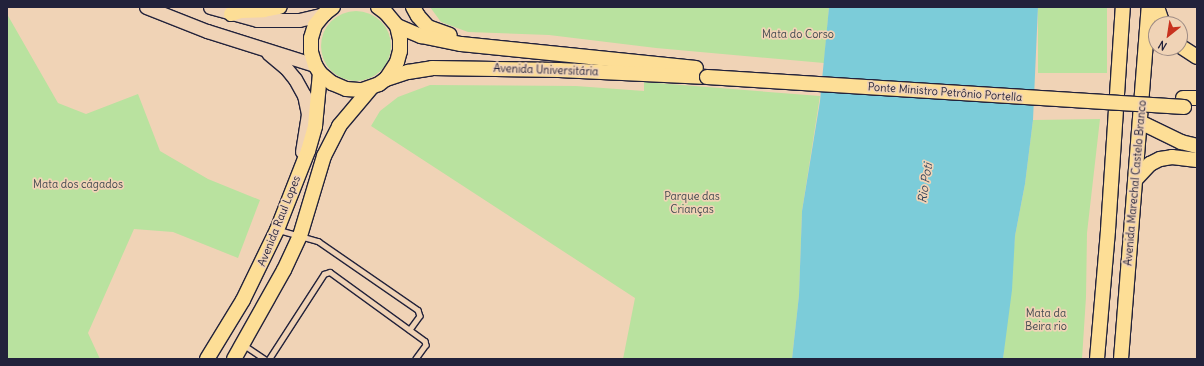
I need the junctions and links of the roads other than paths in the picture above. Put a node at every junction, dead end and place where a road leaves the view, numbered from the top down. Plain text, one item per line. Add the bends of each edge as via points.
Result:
1 (146, 7) edge
2 (210, 7) edge
3 (280, 7) edge
4 (378, 7) edge
5 (413, 7) edge
6 (1123, 7) edge
7 (1148, 7) edge
8 (328, 10) edge
9 (231, 14) junction
10 (393, 17) edge
11 (498, 48) junction
12 (266, 50) junction
13 (1188, 51) edge
14 (1197, 57) edge
15 (318, 69) junction
16 (708, 73) junction
17 (386, 79) junction
18 (371, 88) junction
19 (1197, 98) edge
20 (1188, 104) edge
21 (1140, 122) junction
22 (1197, 146) edge
23 (1197, 160) edge
24 (298, 174) junction
25 (1136, 179) junction
26 (277, 230) junction
27 (1108, 230) junction
28 (1131, 233) junction
29 (300, 236) junction
30 (410, 330) junction
31 (243, 344) junction
32 (207, 359) edge
33 (234, 359) edge
34 (265, 359) edge
35 (269, 359) edge
36 (416, 359) edge
37 (1097, 359) edge
38 (1121, 359) edge

1 - 12 main road
2 - 9 main road
3 - 9 main road
4 - 10 main road, Avenida Universitária
5 - 11 main road via 428,26 438,31 479,40
6 - 27 main road, Avenida Marechal Castelo Branco
7 - 21 main road, Avenida Marechal Castelo Branco
8 - 9 main road via 299,20 257,20
8 - 15 main road, Avenida Raul Lopes via 316,25 311,38 311,52
10 - 11 main road, Avenida Universitária via 421,36
10 - 17 main road via 400,39 400,50 397,62
11 - 16 main road, Avenida Universitária
12 - 15 main road
12 - 24 main road via 295,79 306,102 307,125
13 - 14 main road
15 - 18 main road via 332,83 346,90
15 - 24 main road, Avenida Raul Lopes via 315,126
16 - 17 main road, Avenida Universitária via 432,68
16 - 20 main road, Ponte Ministro Petrônio Portella
17 - 18 main road
18 - 29 main road, Avenida Raul Lopes via 339,126 324,156
19 - 20 main road, Ponte Ministro Petrônio Portella
21 - 22 main road via 1181,142
21 - 25 main road, Avenida Marechal Castelo Branco
23 - 25 main road via 1172,157 1160,159 1150,164
24 - 26 main road, Avenida Raul Lopes
25 - 28 main road, Avenida Marechal Castelo Branco
26 - 29 lane
26 - 32 main road, Avenida Raul Lopes via 243,300
27 - 28 main road
27 - 37 main road, Avenida Marechal Castelo Branco
28 - 38 main road, Avenida Marechal Castelo Branco
29 - 30 lane via 318,241 418,310 420,316
29 - 31 main road, Avenida Raul Lopes
30 - 35 lane via 334,274 326,272
30 - 36 lane via 426,343
31 - 33 main road, Avenida Raul Lopes
31 - 34 lane

